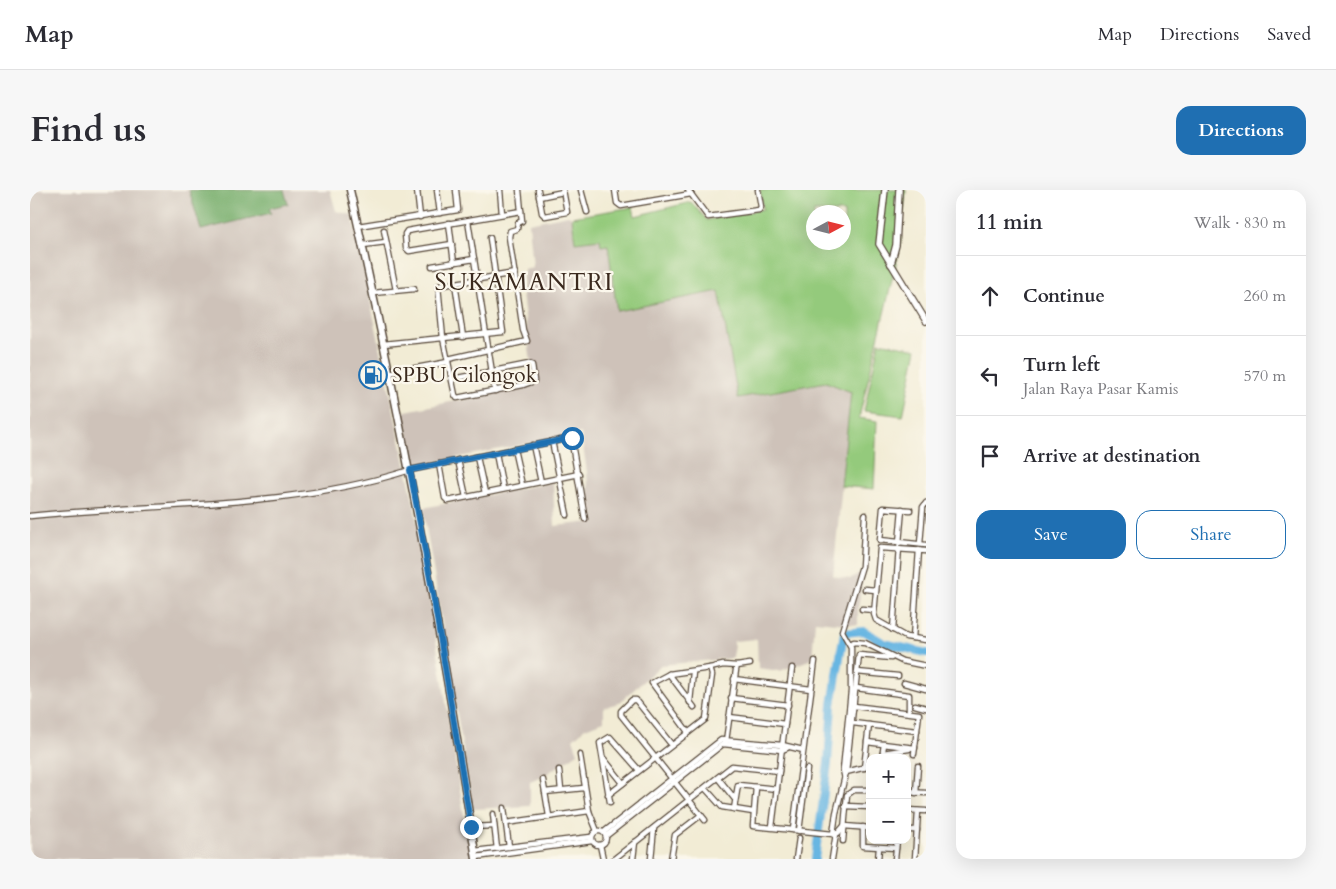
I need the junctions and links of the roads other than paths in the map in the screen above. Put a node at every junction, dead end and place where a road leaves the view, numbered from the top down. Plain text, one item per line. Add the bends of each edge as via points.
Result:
1 (350, 190) edge
2 (417, 190) edge
3 (437, 190) edge
4 (456, 190) edge
5 (500, 190) edge
6 (519, 190) edge
7 (538, 190) edge
8 (581, 190) edge
9 (614, 190) edge
10 (758, 190) edge
11 (885, 190) edge
12 (899, 190) edge
13 (563, 191) edge
14 (689, 192) edge
15 (539, 197) junction
16 (521, 211) junction
17 (586, 212) dead end
18 (440, 213) junction
19 (502, 214) junction
20 (420, 217) junction
21 (468, 221) junction
22 (449, 223) junction
23 (358, 226) junction
24 (384, 230) dead end
25 (490, 238) dead end
26 (386, 242) junction
27 (452, 244) junction
28 (363, 246) junction
29 (474, 259) junction
30 (454, 262) junction
31 (891, 264) junction
32 (432, 266) dead end
33 (515, 273) junction
34 (495, 276) junction
35 (477, 279) junction
36 (455, 283) junction
37 (414, 289) dead end
38 (396, 290) junction
39 (373, 293) junction
40 (926, 321) edge
41 (485, 334) junction
42 (463, 337) junction
43 (443, 338) junction
44 (383, 344) junction
45 (488, 352) junction
46 (448, 361) junction
47 (492, 371) junction
48 (389, 373) junction
49 (452, 379) junction
50 (496, 391) junction
51 (552, 442) junction
52 (533, 445) junction
53 (514, 449) junction
54 (496, 453) junction
55 (477, 456) junction
56 (458, 460) junction
57 (439, 464) junction
58 (410, 470) junction
59 (579, 474) junction
60 (560, 478) junction
61 (541, 482) junction
62 (522, 485) junction
63 (503, 489) junction
64 (485, 493) junction
65 (466, 497) junction
66 (926, 503) edge
67 (902, 509) junction
68 (910, 510) dead end
69 (567, 515) dead end
70 (865, 515) dead end
71 (30, 516) edge
72 (585, 519) dead end
73 (920, 544) junction
74 (926, 545) edge
75 (899, 546) junction
76 (918, 550) junction
77 (926, 550) edge
78 (865, 589) dead end
79 (876, 590) junction
80 (862, 610) dead end
81 (874, 610) junction
82 (893, 630) junction
83 (914, 638) junction
84 (926, 640) edge
85 (849, 642) junction
86 (891, 658) dead end
87 (815, 661) dead end
88 (750, 664) dead end
89 (737, 666) junction
90 (926, 666) edge
91 (710, 668) junction
92 (792, 668) dead end
93 (693, 672) junction
94 (857, 672) junction
95 (669, 674) junction
96 (898, 676) dead end
97 (734, 679) junction
98 (904, 683) dead end
99 (790, 686) junction
100 (856, 688) junction
101 (811, 689) junction
102 (926, 689) edge
103 (731, 698) junction
104 (690, 702) junction
105 (788, 705) junction
106 (915, 705) dead end
107 (854, 706) junction
108 (694, 707) dead end
109 (926, 708) edge
110 (909, 712) junction
111 (729, 717) junction
112 (853, 723) junction
113 (785, 724) junction
114 (869, 725) junction
115 (917, 731) junction
116 (688, 732) junction
117 (726, 741) junction
118 (867, 742) junction
119 (672, 744) junction
120 (884, 744) junction
121 (784, 748) junction
122 (915, 748) junction
123 (803, 750) junction
124 (883, 754) edge
125 (888, 754) edge
126 (914, 754) dead end
127 (580, 755) dead end
128 (602, 757) junction
129 (655, 758) junction
130 (918, 766) dead end
131 (864, 768) joint
132 (807, 769) dead end
133 (559, 770) dead end
134 (639, 770) junction
135 (779, 771) junction
136 (846, 772) junction
137 (718, 778) junction
138 (845, 779) junction
139 (543, 780) dead end
140 (673, 780) junction
141 (623, 783) junction
142 (756, 787) junction
143 (584, 788) junction
144 (705, 788) junction
145 (777, 789) junction
146 (561, 790) junction
147 (866, 790) edge
148 (545, 792) junction
149 (911, 792) edge
150 (916, 793) junction
151 (926, 793) edge
152 (608, 794) junction
153 (735, 799) junction
154 (689, 800) junction
155 (610, 802) dead end
156 (845, 806) junction
157 (866, 807) edge
158 (504, 808) dead end
159 (734, 809) junction
160 (911, 810) edge
161 (589, 811) junction
162 (918, 811) junction
163 (926, 811) edge
164 (753, 812) junction
165 (493, 814) dead end
166 (701, 815) junction
167 (549, 816) junction
168 (705, 820) dead end
169 (506, 823) junction
170 (494, 826) junction
171 (844, 826) junction
172 (471, 827) junction
173 (772, 827) junction
174 (863, 827) junction
175 (866, 827) edge
176 (654, 828) junction
177 (597, 830) junction
178 (793, 830) junction
179 (911, 830) edge
180 (917, 830) junction
181 (799, 831) junction
182 (605, 834) junction
183 (834, 834) junction
184 (799, 838) dead end
185 (592, 839) junction
186 (843, 841) dead end
187 (635, 842) junction
188 (896, 844) edge
189 (600, 845) junction
190 (879, 848) junction
191 (896, 848) junction
192 (500, 850) junction
193 (509, 850) junction
194 (476, 856) edge
195 (510, 859) edge
196 (603, 859) edge
197 (614, 859) edge
198 (633, 859) edge
199 (651, 859) edge
200 (671, 859) edge
201 (796, 859) edge
202 (832, 859) edge
203 (878, 859) edge
204 (896, 859) edge
205 (915, 859) edge

1 - 23 main road
2 - 20 street
3 - 18 street
4 - 18 street via 458,209
5 - 19 street
6 - 16 street
7 - 15 street
8 - 17 street
9 - 14 street via 621,206
10 - 14 street via 759,210 708,217
11 - 31 street via 879,244
12 - 31 street via 896,245
13 - 15 street
13 - 15 street via 565,213 544,216
16 - 19 street
16 - 33 street via 522,221 517,229 510,231 509,236
18 - 20 street
19 - 21 street
20 - 23 street
21 - 22 street
21 - 29 street
22 - 27 street
22 - 27 street via 407,231 406,248 409,251
23 - 28 main road
24 - 26 street
25 - 34 street
26 - 28 street
26 - 38 street
27 - 30 street
28 - 39 main road
29 - 30 street
29 - 35 street
30 - 32 street
31 - 40 street
33 - 34 street
33 - 45 street via 527,341
34 - 35 street
34 - 41 street via 504,332
35 - 36 street
35 - 41 street
36 - 42 street
36 - 43 street via 440,285 437,289
37 - 38 street
38 - 39 street
39 - 44 main road
41 - 42 street
41 - 45 street
42 - 43 street
43 - 44 street
43 - 46 street
44 - 48 main road
45 - 46 street
45 - 47 street
46 - 48 street
46 - 49 street
47 - 49 street
47 - 50 street
47 - 50 street via 532,365 532,382
48 - 58 main road
49 - 50 street via 457,398
51 - 52 street
51 - 59 street via 571,438
51 - 60 street
52 - 53 street
52 - 61 street
53 - 54 street
53 - 62 street
54 - 55 street
54 - 63 street
55 - 56 street
55 - 64 street
56 - 57 street
56 - 65 street
57 - 58 street
57 - 65 street via 447,500
58 - 71 street via 316,492 176,507
58 - 172 main road
59 - 60 street
59 - 72 street
60 - 61 street
60 - 69 street
61 - 62 street
62 - 63 street
63 - 64 street
64 - 65 street
66 - 73 street via 923,506
67 - 68 street
67 - 75 street
67 - 75 street via 882,510 880,540
70 - 85 street via 862,566 843,627 843,634
73 - 74 street
73 - 75 street
75 - 76 street
75 - 79 street via 879,550
75 - 82 street
76 - 77 street
76 - 83 street
78 - 79 street
79 - 81 street
80 - 81 street
81 - 82 street via 876,620
82 - 83 street
83 - 84 street
85 - 90 street via 857,641 902,661
85 - 138 street via 852,690 843,770
86 - 94 street via 859,654
87 - 101 street
88 - 89 street
89 - 91 street
89 - 97 street
91 - 93 street
91 - 116 street via 707,718
92 - 99 street
93 - 95 street
93 - 104 street
94 - 96 street
94 - 100 street
95 - 104 street
95 - 116 street via 654,680 652,686
97 - 99 street
97 - 103 street
98 - 102 street
99 - 101 street
99 - 105 street
100 - 107 street
100 - 110 street via 908,695
101 - 123 street
103 - 105 street
103 - 111 street
104 - 108 street
105 - 113 street
106 - 109 street
107 - 110 street
107 - 112 street
110 - 115 street via 919,714
111 - 113 street
111 - 117 street
112 - 114 street
112 - 136 street
113 - 121 street
114 - 115 street
114 - 118 street
115 - 122 street
116 - 119 street
117 - 121 street
117 - 140 street
118 - 120 street
118 - 131 street
119 - 129 street
119 - 129 street via 636,700 632,700 621,715
120 - 122 street
120 - 124 street
121 - 123 street
121 - 135 street
122 - 125 street
122 - 126 street
123 - 178 street
127 - 143 street
128 - 134 street via 599,743 610,736
128 - 141 street
128 - 152 street
129 - 134 street
129 - 140 street
130 - 150 street
131 - 136 street
132 - 181 street
133 - 146 street
134 - 141 street
135 - 137 street via 732,766
135 - 145 street
136 - 138 street
137 - 144 street
137 - 153 street
138 - 183 street
139 - 148 street
140 - 154 street
140 - 182 street
141 - 152 street
142 - 145 street
142 - 153 street via 738,785
142 - 164 street
143 - 146 street
143 - 161 street
144 - 154 street
144 - 159 street via 722,807
145 - 173 street
146 - 148 street
147 - 156 street via 852,790 847,795
148 - 167 street
149 - 150 street
150 - 151 street
152 - 155 street
153 - 159 street
154 - 166 street
154 - 176 street
156 - 157 street
156 - 171 street
158 - 169 street
159 - 164 street
160 - 162 street
161 - 167 street
161 - 177 street
162 - 163 street
162 - 180 street
164 - 173 street via 752,826
165 - 170 street
166 - 168 street
166 - 200 street via 675,836
167 - 169 street
169 - 193 street
170 - 172 street
170 - 192 street
171 - 174 street
171 - 183 street
171 - 186 street
172 - 194 main road
173 - 178 street
174 - 175 street
174 - 190 street via 862,845
176 - 187 street
176 - 199 street
177 - 182 street
177 - 185 street
178 - 181 street
179 - 180 street
180 - 205 street
181 - 183 street
182 - 189 street via 605,842
183 - 202 street
184 - 201 street
185 - 189 street
185 - 193 street
187 - 197 street
187 - 198 street
188 - 191 street
189 - 196 street
190 - 191 street
190 - 203 street
191 - 204 street
192 - 193 street
192 - 194 street
193 - 195 street

